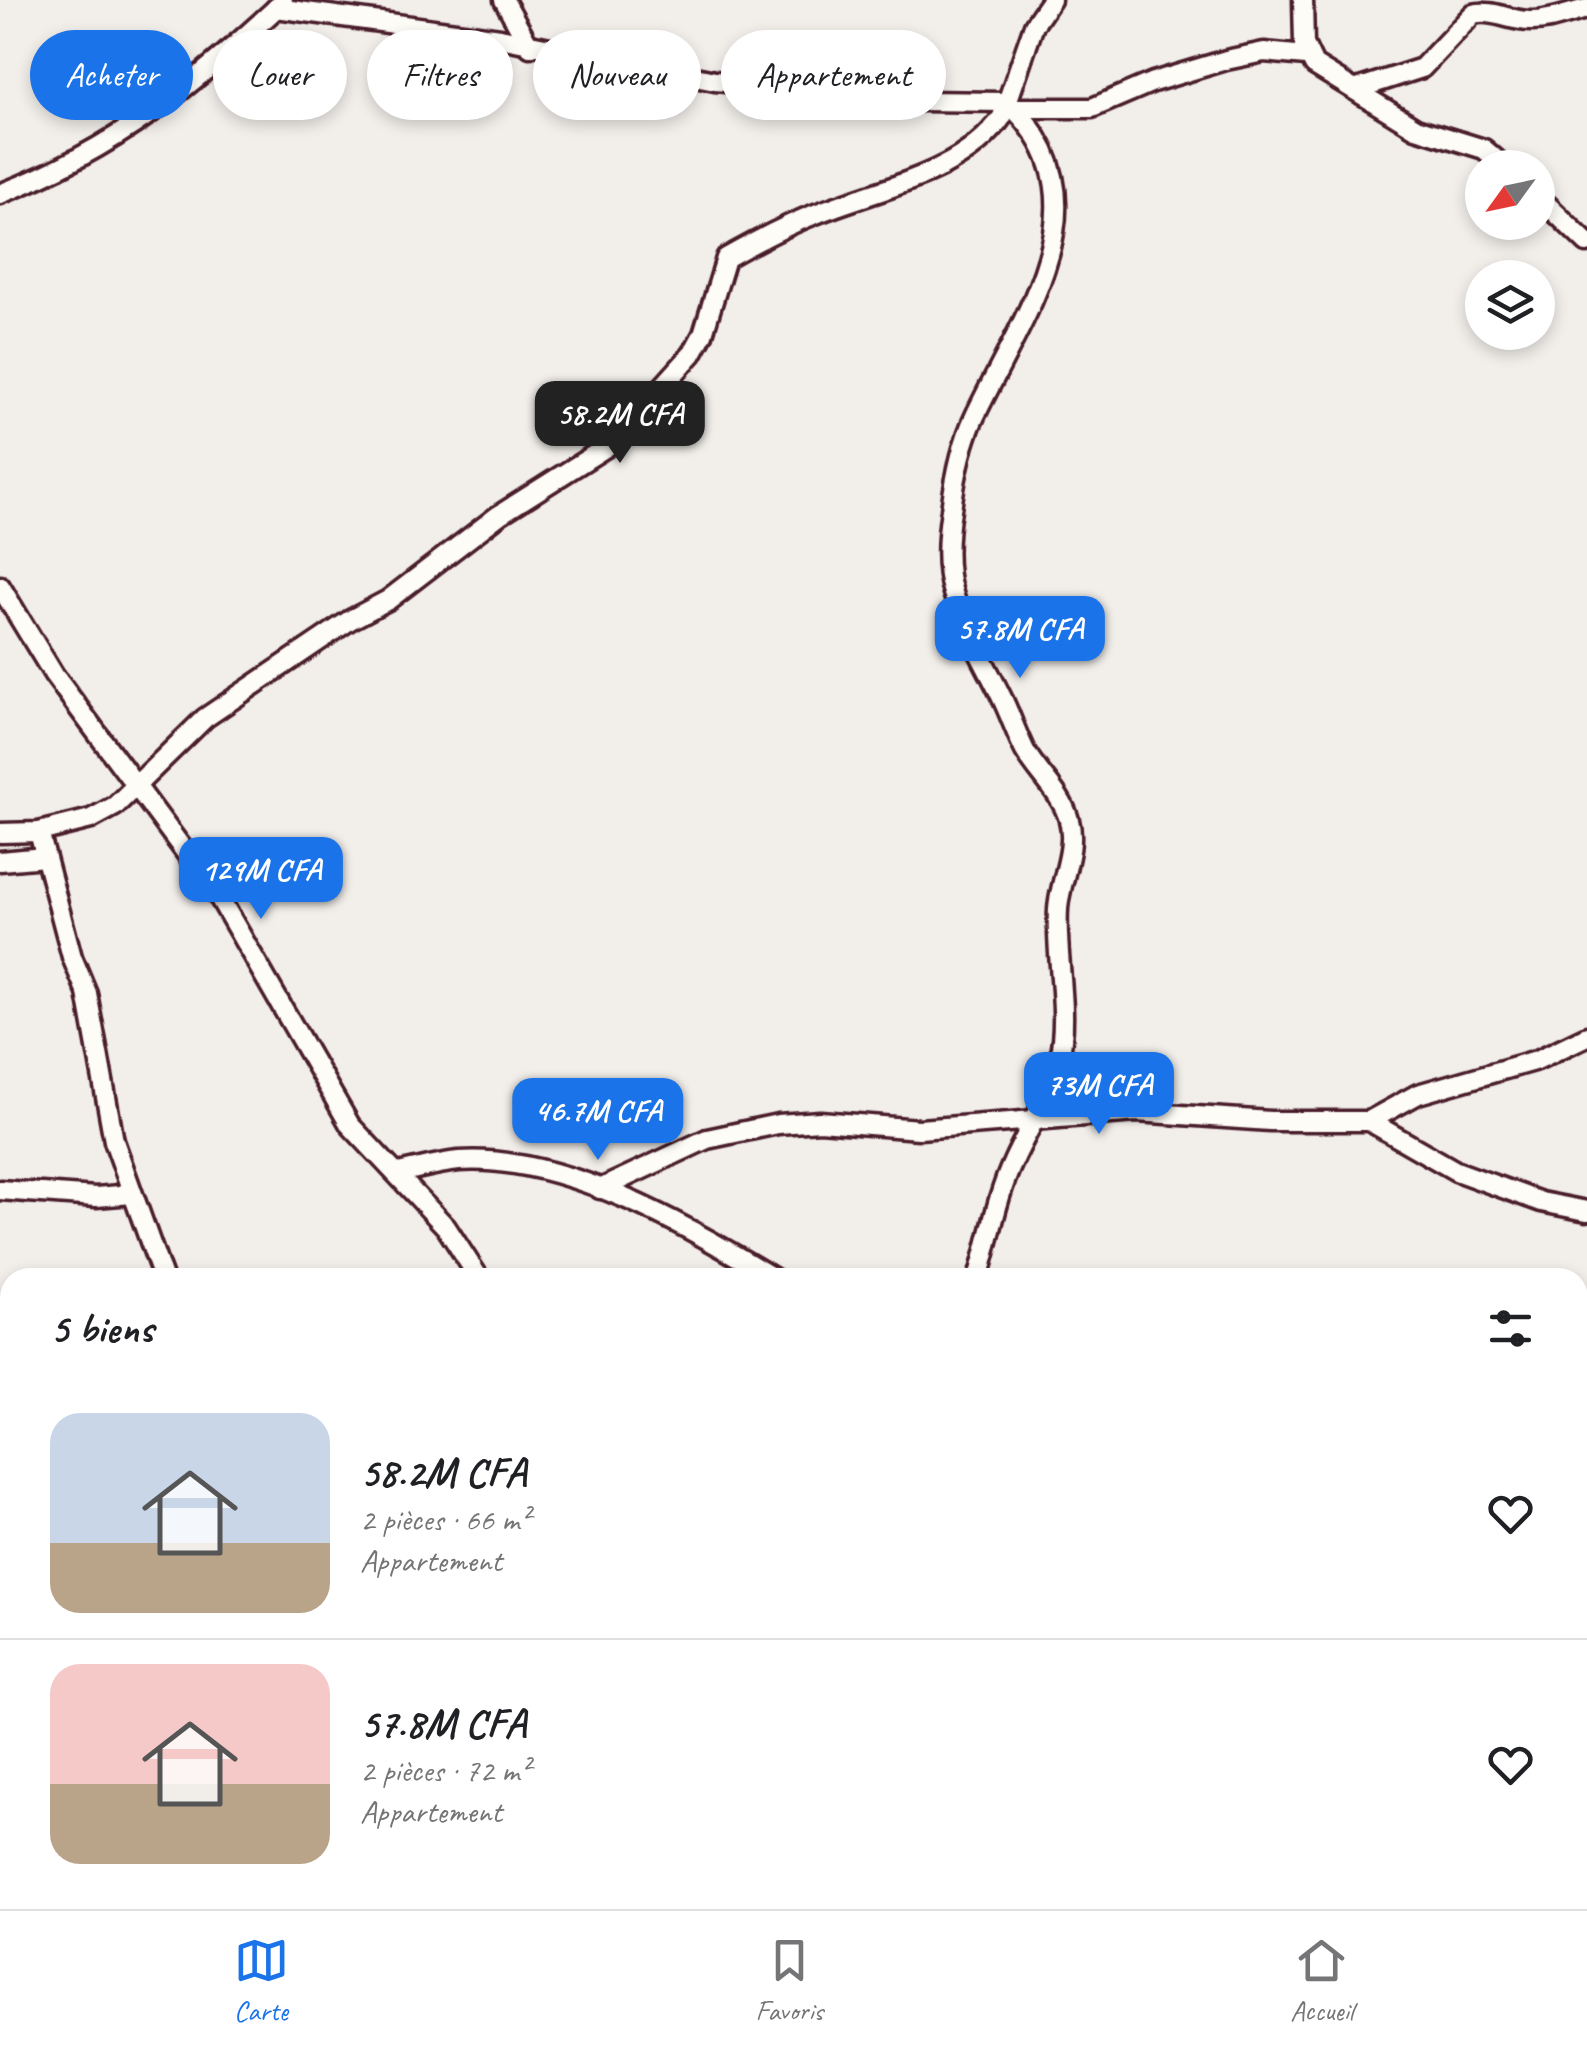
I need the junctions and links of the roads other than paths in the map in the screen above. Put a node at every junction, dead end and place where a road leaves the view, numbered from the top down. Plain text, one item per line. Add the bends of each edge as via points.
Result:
1 (504, 0) edge
2 (1051, 0) edge
3 (1303, 0) edge
4 (281, 4) edge
5 (1587, 9) edge
6 (530, 47) junction
7 (1306, 56) junction
8 (1357, 89) junction
9 (1010, 105) junction
10 (1484, 150) edge
11 (0, 194) edge
12 (1555, 212) edge
13 (1587, 243) edge
14 (0, 586) edge
15 (138, 784) junction
16 (39, 832) junction
17 (0, 833) edge
18 (45, 857) junction
19 (0, 861) edge
20 (1587, 1036) edge
21 (1039, 1119) junction
22 (1369, 1122) junction
23 (398, 1173) junction
24 (600, 1189) junction
25 (0, 1190) edge
26 (132, 1194) junction
27 (1587, 1211) edge
28 (159, 1268) edge
29 (473, 1268) edge
30 (754, 1268) edge
31 (981, 1268) edge

1 - 6 street
2 - 9 street via 1034,25
3 - 7 street
4 - 6 street
4 - 11 street via 182,94 58,171
5 - 8 street via 1525,22 1473,14 1422,68
6 - 9 street via 731,82 838,79 918,100
7 - 8 street
7 - 9 street via 1264,52 1226,60 1092,108
8 - 10 street via 1416,128
9 - 15 street via 994,129 948,163 822,211 726,258 692,354 612,444 205,718
9 - 21 street via 1040,141 1059,190 1034,294 959,460 948,554 952,591 979,651 1024,749 1071,824 1057,934 1064,1024
12 - 13 street
14 - 15 street via 54,675
15 - 16 street via 91,819
15 - 23 street via 220,899 350,1124
16 - 17 street
16 - 18 street
18 - 19 street
18 - 26 street via 87,992 114,1141
20 - 22 street via 1537,1060 1418,1094
21 - 22 street via 1137,1112
21 - 24 street via 919,1129 778,1124 707,1140
21 - 31 street via 1013,1162
22 - 27 street via 1456,1171
23 - 24 street via 461,1161 516,1165
23 - 29 street
24 - 30 street
25 - 26 street via 96,1198
26 - 28 street

